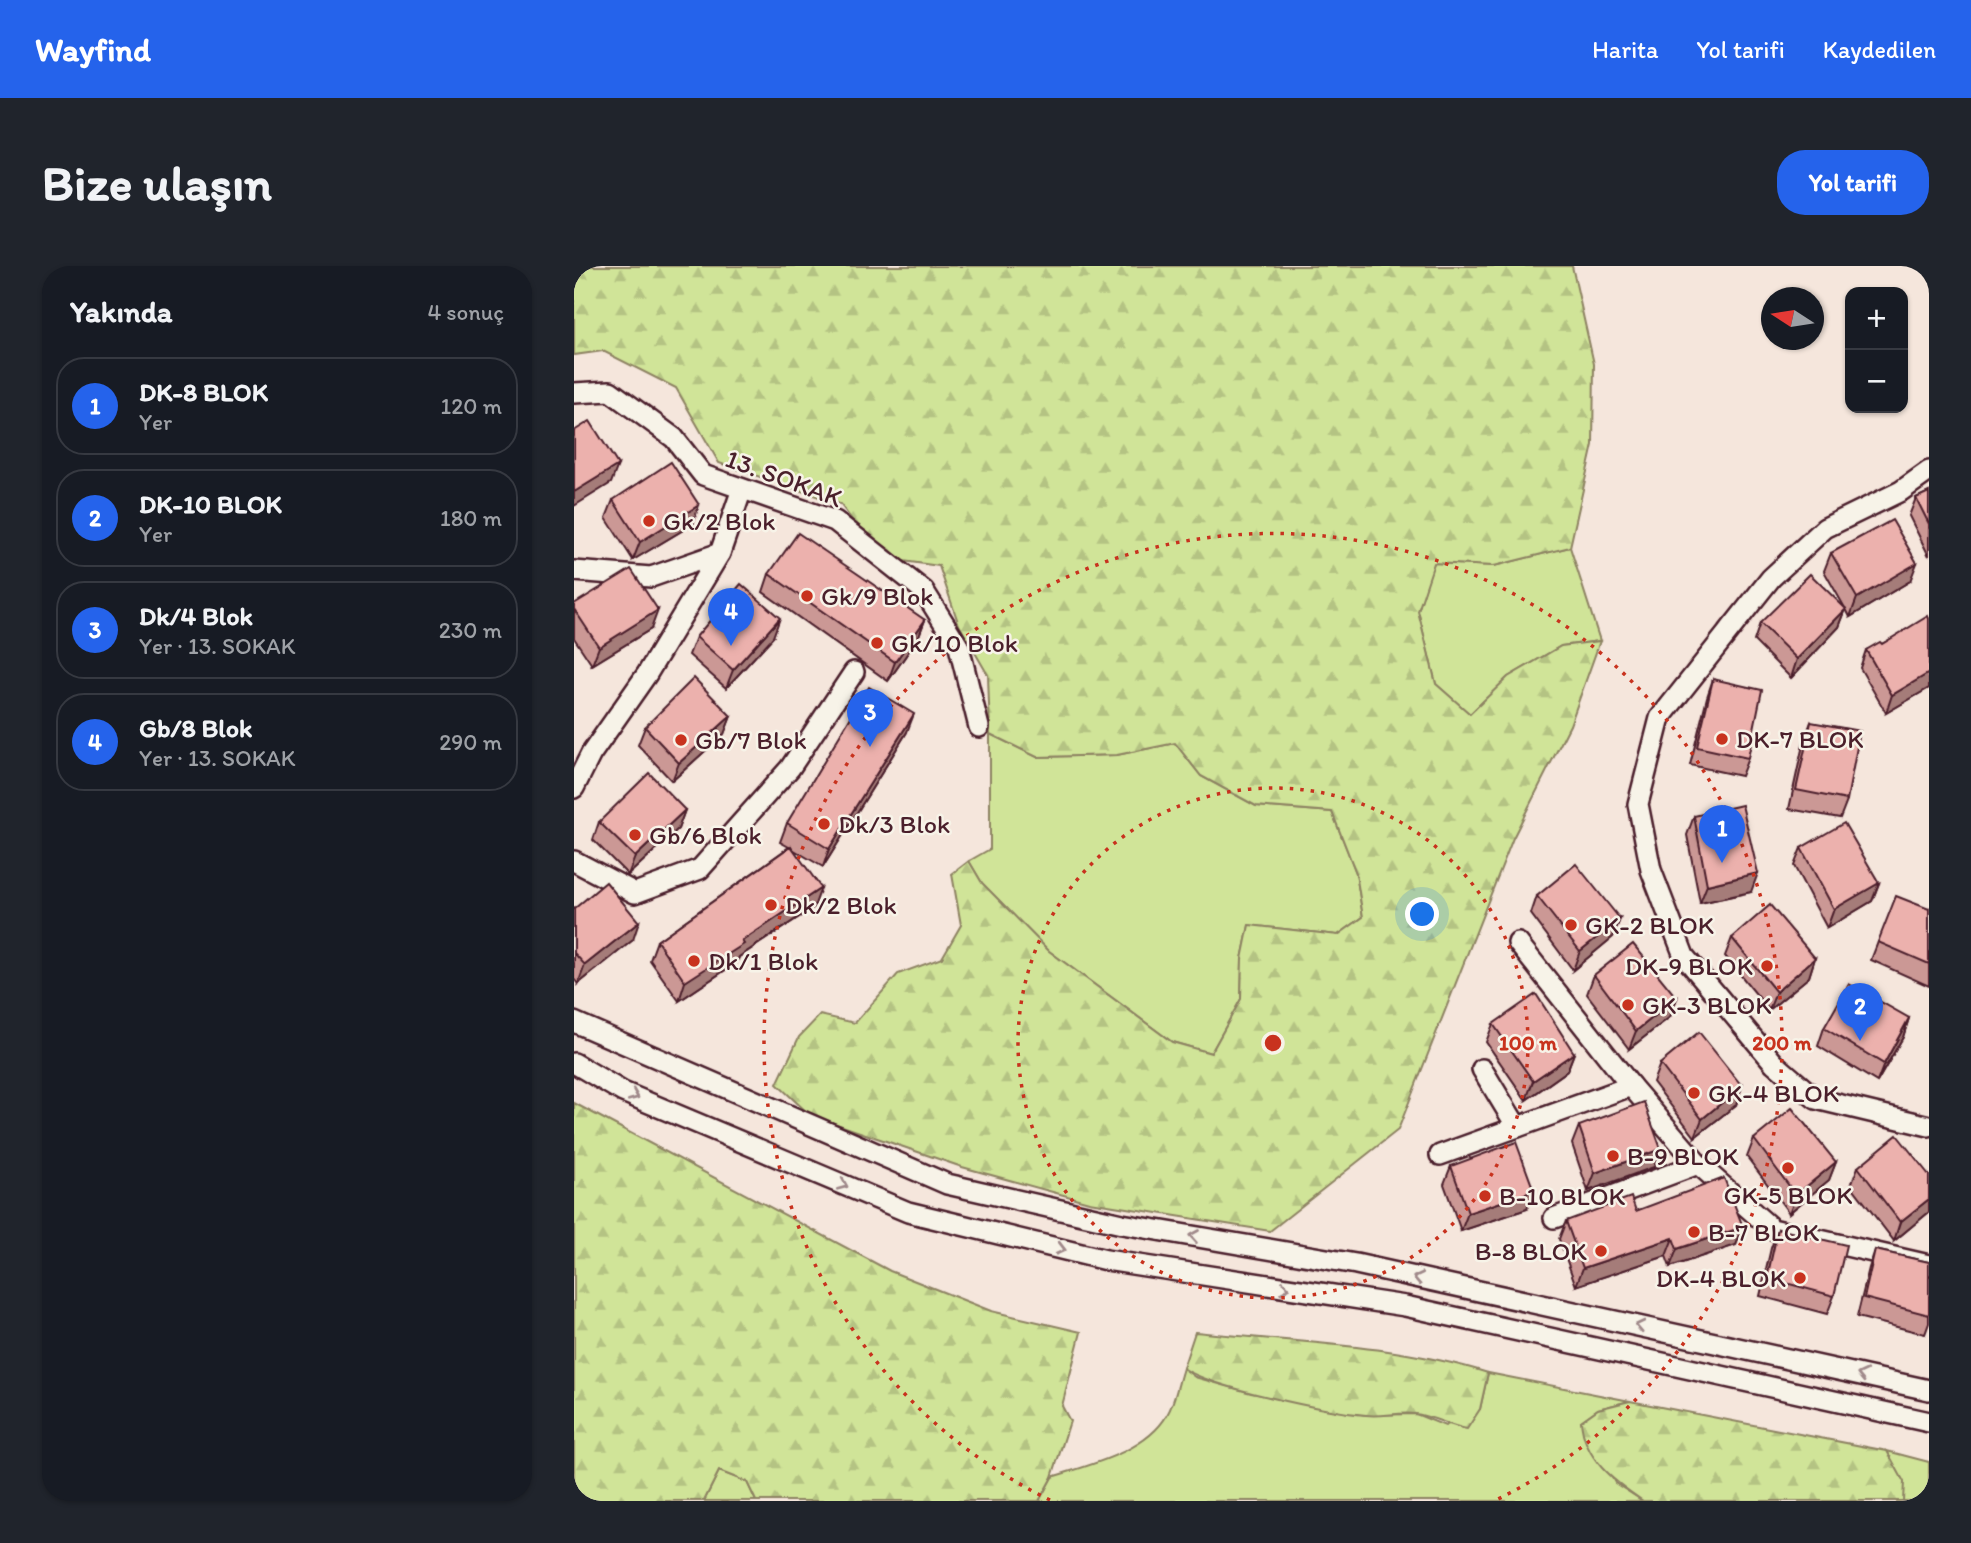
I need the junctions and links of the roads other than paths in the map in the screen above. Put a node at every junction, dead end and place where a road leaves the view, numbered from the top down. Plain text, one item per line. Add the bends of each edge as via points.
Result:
1 (574, 393) edge
2 (1929, 471) edge
3 (742, 489) junction
4 (720, 553) junction
5 (574, 571) edge
6 (854, 672) dead end
7 (979, 727) dead end
8 (574, 788) edge
9 (574, 861) edge
10 (1518, 943) dead end
11 (574, 1022) edge
12 (574, 1063) edge
13 (1482, 1069) dead end
14 (1631, 1086) junction
15 (1929, 1126) edge
16 (1517, 1127) junction
17 (1440, 1155) dead end
18 (1698, 1164) junction
19 (1554, 1218) dead end
20 (1929, 1265) edge
21 (1929, 1390) edge
22 (1929, 1422) edge

1 - 3 street, 13. SOKAK via 611,391 674,438 703,475
2 - 15 street via 1901,491 1825,528 1771,578 1660,718 1638,804 1651,870 1684,956 1774,1063 1815,1099
3 - 4 street
3 - 7 street, 13. SOKAK via 835,521 924,590 959,647
4 - 5 street via 651,577
4 - 8 street via 647,674 591,754
6 - 9 street via 790,768 700,869 635,893
10 - 14 street
21 -> 11 street via 1356,1264 1122,1224 947,1184
12 -> 22 street via 623,1092 908,1212 1106,1260 1405,1306
13 - 16 street
14 - 16 street
14 - 18 street
16 - 17 street
18 - 19 street
18 - 20 street via 1772,1229

